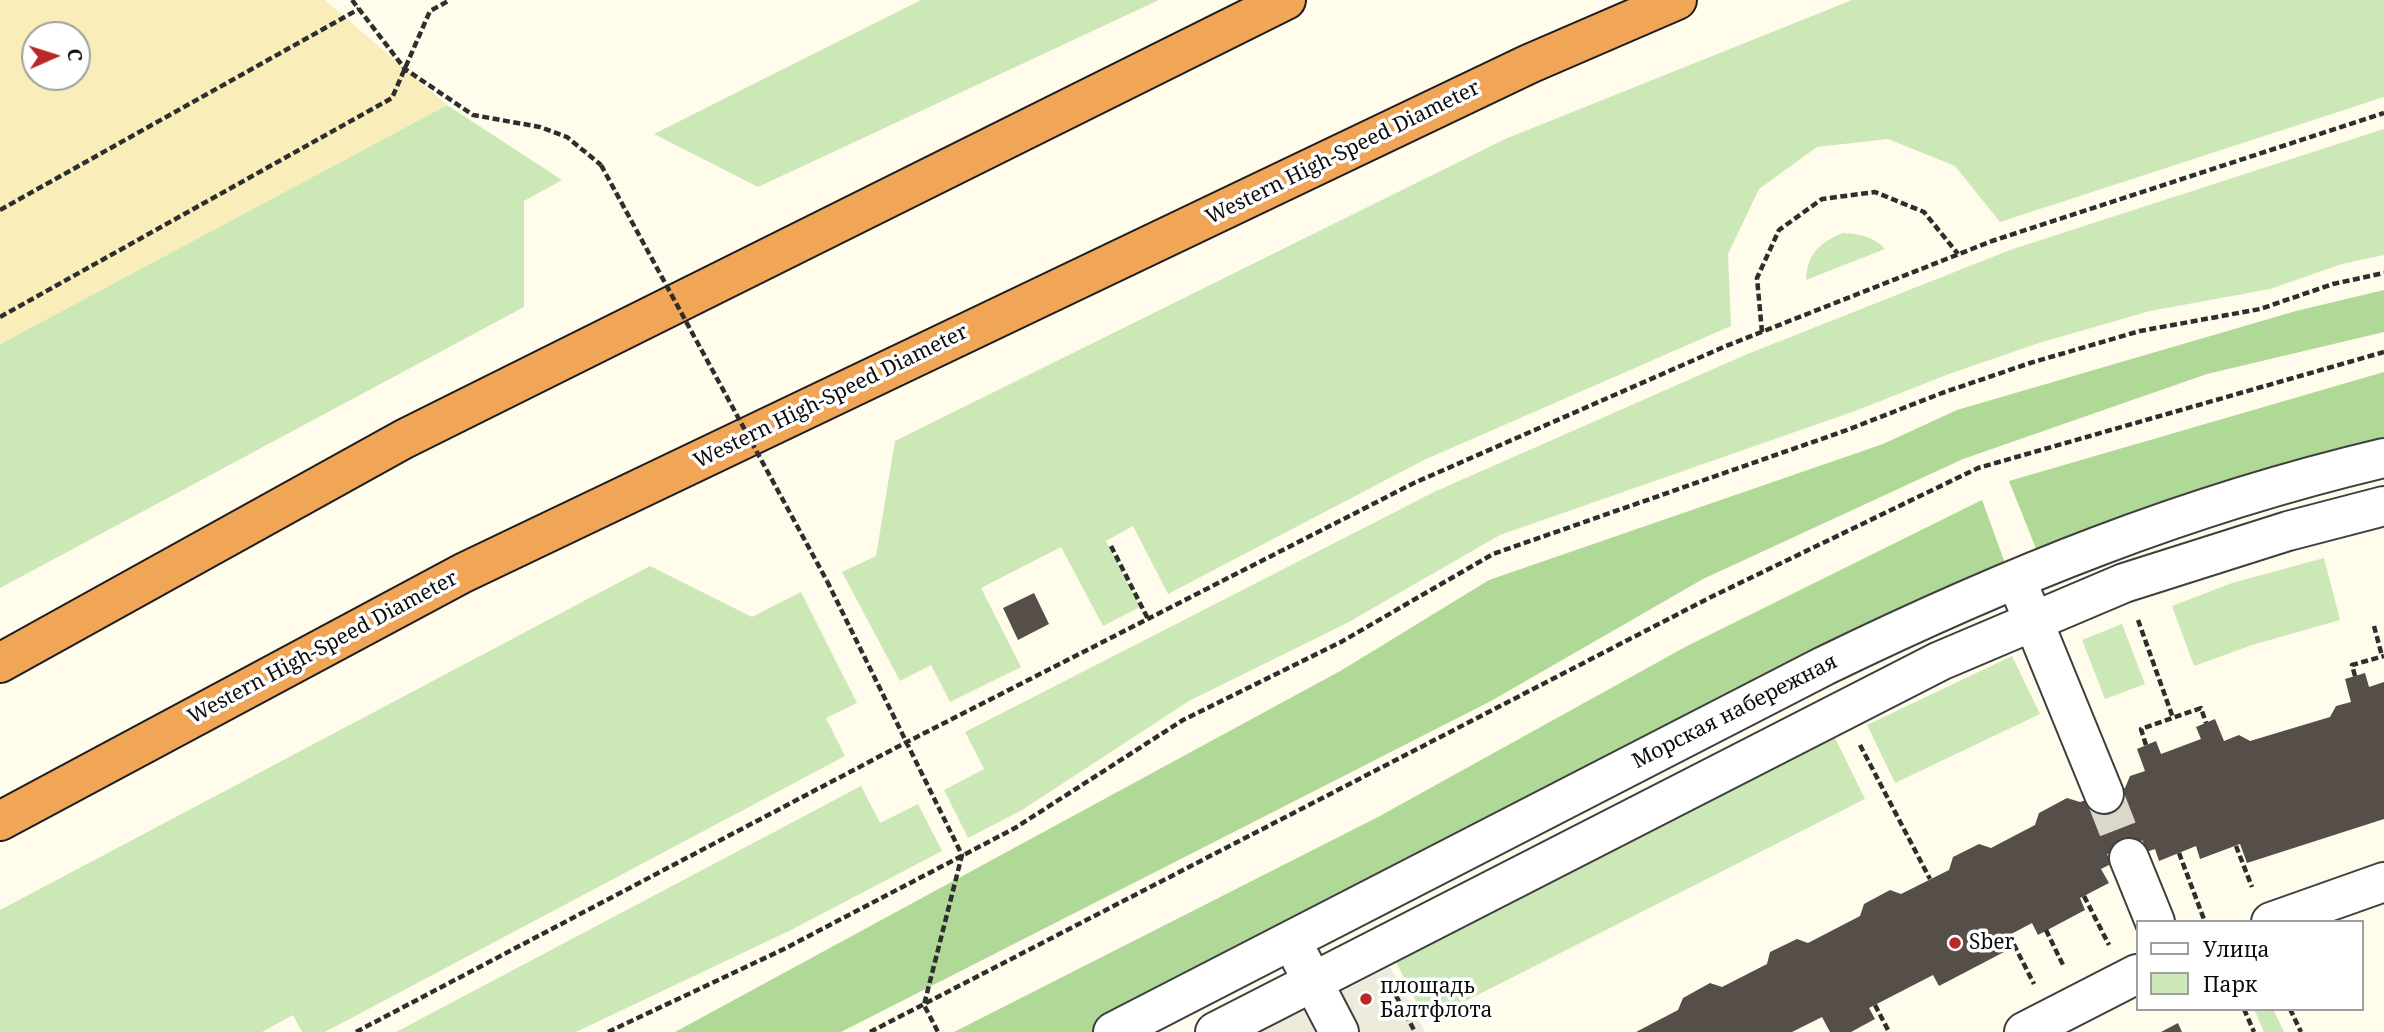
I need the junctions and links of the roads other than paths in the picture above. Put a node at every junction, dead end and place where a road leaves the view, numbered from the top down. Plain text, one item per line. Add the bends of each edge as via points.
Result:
1 (1286, 0) edge
2 (1677, 0) edge
3 (2384, 458) edge
4 (2384, 506) edge
5 (2015, 578) junction
6 (2033, 620) junction
7 (0, 663) edge
8 (2104, 794) tunnel mouth
9 (0, 821) edge
10 (2129, 858) tunnel mouth
11 (2384, 882) edge
12 (2263, 909) edge
13 (2154, 920) edge
14 (1291, 940) junction
15 (2132, 977) edge
16 (1313, 981) junction
17 (2038, 1025) edge
18 (1113, 1032) edge
19 (1214, 1032) edge
20 (1339, 1032) edge

1 - 7 highway via 404,439
2 - 9 highway, Western High-Speed Diameter via 1529,64 463,573
3 - 5 street, Морская набережная via 2193,512
4 - 6 street via 2124,583
5 - 6 street
5 - 14 street, Морская набережная via 1824,666
6 - 8 street
6 - 16 street via 1842,710
10 - 13 street
11 - 12 street
14 - 16 street
14 - 18 street, Морская набережная
15 - 17 street
16 - 19 street
16 - 20 street

